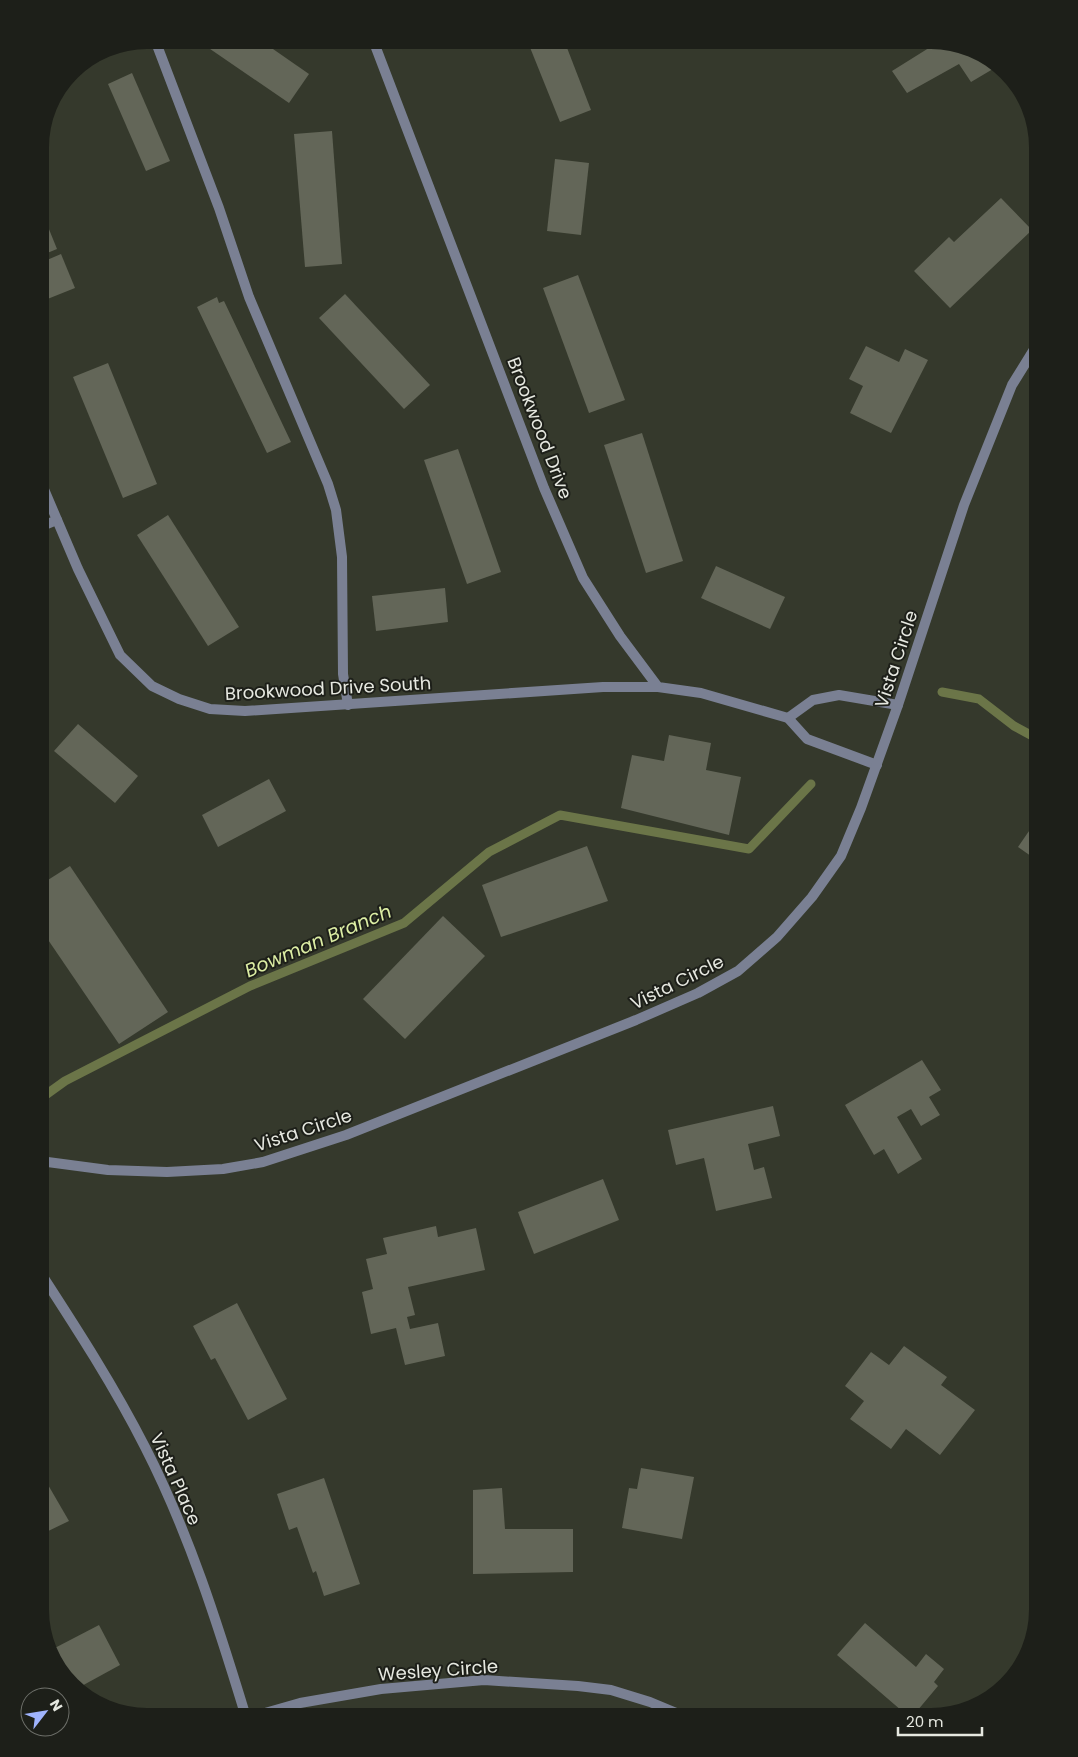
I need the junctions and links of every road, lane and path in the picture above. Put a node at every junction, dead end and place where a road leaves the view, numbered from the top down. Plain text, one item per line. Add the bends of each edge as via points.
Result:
1 (157, 49) edge
2 (376, 49) edge
3 (1029, 357) edge
4 (49, 500) edge
5 (58, 520) junction
6 (49, 524) edge
7 (658, 687) junction
8 (348, 705) junction
9 (898, 705) junction
10 (788, 718) junction
11 (877, 766) junction
12 (49, 1162) edge
13 (49, 1286) edge
14 (243, 1708) edge
15 (282, 1708) edge
16 (664, 1708) edge

1 - 8 street via 219,208 248,297 328,484 336,510 342,557 343,674
2 - 7 street, Brookwood Drive via 544,488 583,578
3 - 9 street, Vista Circle via 1012,386 964,505
4 - 5 street, Brookwood Drive South
5 - 6 street
5 - 8 street, Brookwood Drive South via 120,656 152,686 210,709 245,711
7 - 8 street, Brookwood Drive South
7 - 10 street via 701,692
9 - 10 street via 839,695 813,700
9 - 11 street, Vista Circle
10 - 11 street via 807,739
11 - 12 street, Vista Circle via 841,856 812,897 777,937 738,971 698,993 346,1135 263,1162 223,1169 166,1172 108,1170
13 - 14 street, Vista Place via 96,1359 146,1448 216,1620
15 - 16 street, Wesley Circle via 381,1689 484,1680 611,1690

